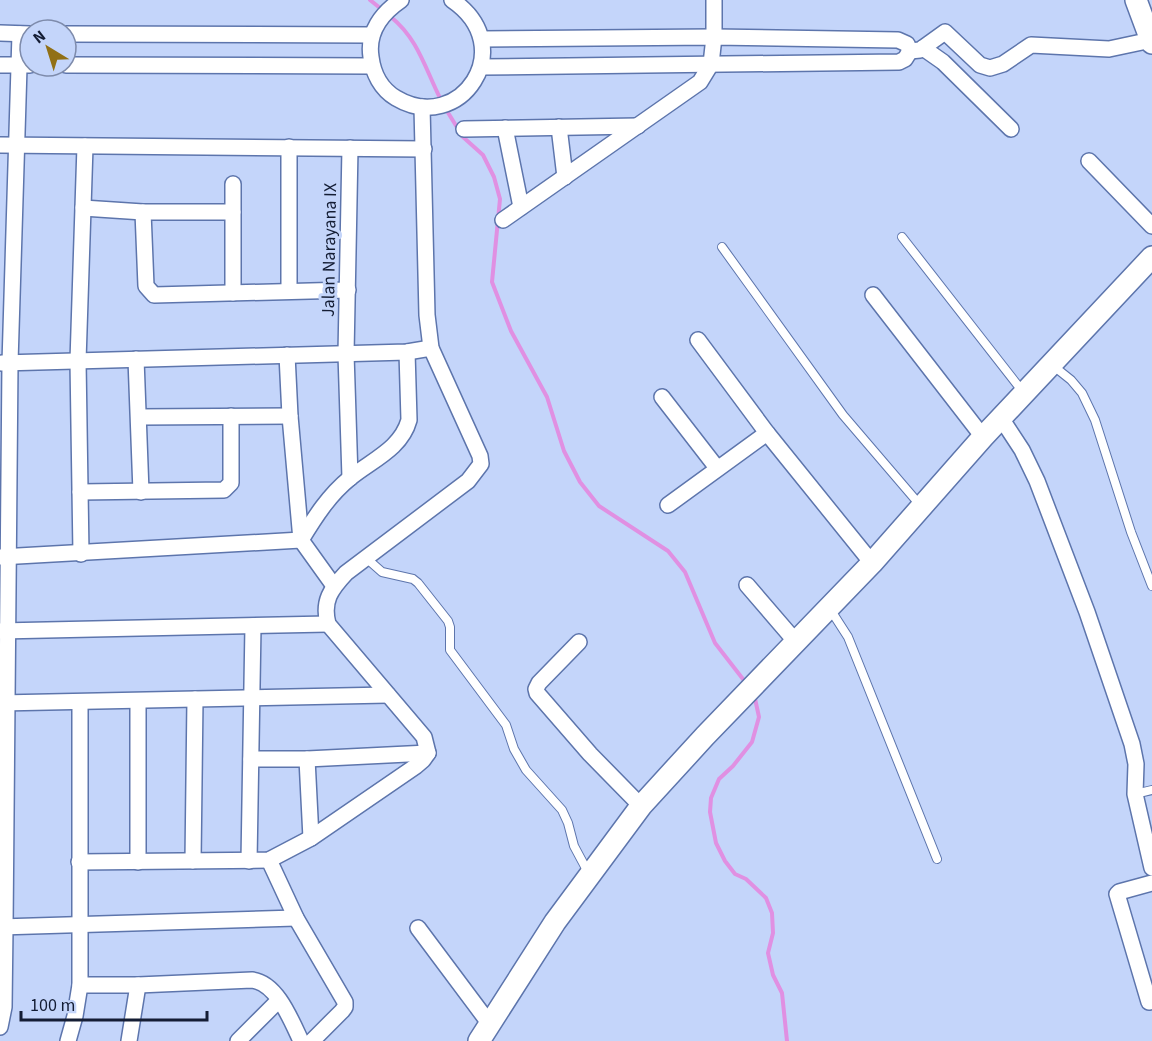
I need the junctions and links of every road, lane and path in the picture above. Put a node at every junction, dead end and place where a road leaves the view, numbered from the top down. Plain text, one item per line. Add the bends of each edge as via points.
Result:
1 (401, 0) edge
2 (452, 0) edge
3 (714, 0) edge
4 (1143, 8) edge
5 (0, 33) edge
6 (18, 34) edge
7 (78, 34) edge
8 (372, 35) junction
9 (714, 37) junction
10 (482, 39) junction
11 (1151, 41) edge
12 (916, 50) junction
13 (711, 64) junction
14 (0, 65) edge
15 (18, 65) edge
16 (78, 65) edge
17 (372, 66) junction
18 (481, 67) junction
19 (24, 78) edge
20 (422, 107) junction
21 (638, 126) junction
22 (559, 127) junction
23 (505, 128) junction
24 (464, 129) dead end
25 (1011, 129) dead end
26 (0, 145) edge
27 (18, 145) junction
28 (86, 146) junction
29 (289, 147) junction
30 (350, 148) junction
31 (424, 149) junction
32 (1089, 161) dead end
33 (565, 177) junction
34 (233, 184) dead end
35 (521, 207) junction
36 (83, 208) junction
37 (143, 212) junction
38 (233, 212) junction
39 (503, 220) dead end
40 (1152, 226) edge
41 (902, 237) dead end
42 (722, 247) dead end
43 (1152, 257) edge
44 (348, 290) junction
45 (289, 291) junction
46 (233, 293) junction
47 (873, 295) dead end
48 (698, 340) dead end
49 (431, 348) junction
50 (407, 352) junction
51 (346, 354) junction
52 (287, 355) junction
53 (136, 359) junction
54 (78, 361) junction
55 (5, 363) edge
56 (1051, 364) junction
57 (1024, 393) junction
58 (662, 397) dead end
59 (231, 416) junction
60 (290, 416) junction
61 (139, 417) junction
62 (1001, 418) junction
63 (767, 433) junction
64 (983, 437) junction
65 (717, 468) junction
66 (350, 478) junction
67 (80, 492) junction
68 (141, 492) junction
69 (668, 505) dead end
70 (922, 508) junction
71 (301, 540) junction
72 (81, 554) junction
73 (4, 557) edge
74 (365, 557) junction
75 (872, 563) junction
76 (747, 585) dead end
77 (334, 586) junction
78 (1152, 586) edge
79 (829, 608) junction
80 (328, 624) junction
81 (253, 626) junction
82 (4, 631) edge
83 (579, 642) dead end
84 (796, 642) junction
85 (388, 695) junction
86 (252, 698) junction
87 (195, 699) junction
88 (138, 701) junction
89 (80, 702) junction
90 (3, 703) edge
91 (428, 753) junction
92 (251, 759) junction
93 (307, 759) junction
94 (1152, 790) edge
95 (1135, 794) junction
96 (641, 806) junction
97 (311, 838) junction
98 (937, 859) dead end
99 (269, 860) junction
100 (193, 861) junction
101 (249, 861) junction
102 (79, 862) junction
103 (138, 862) junction
104 (1152, 868) edge
105 (590, 875) junction
106 (1152, 883) edge
107 (296, 918) junction
108 (79, 925) junction
109 (2, 927) edge
110 (418, 928) dead end
111 (80, 985) junction
112 (138, 986) junction
113 (279, 1000) junction
114 (1149, 1002) dead end
115 (0, 1027) edge
116 (484, 1032) edge
117 (68, 1041) edge
118 (129, 1041) edge
119 (238, 1041) edge
120 (301, 1041) edge
121 (312, 1041) edge

1 - 8 street via 379,20
2 - 10 street via 466,9
3 - 9 street
4 - 11 street
5 - 6 street
7 - 8 street
8 - 17 street
9 - 10 street
9 - 12 street via 898,40
9 - 13 street
10 - 18 street
11 - 12 street via 1110,49 1031,45 990,68 980,65 945,32
12 - 13 street via 899,62
12 - 25 street via 944,62
13 - 18 street
13 - 21 street via 700,82
14 - 15 street
16 - 17 street
17 - 20 street via 390,95
18 - 20 street via 458,98
19 - 27 street
20 - 31 street
21 - 22 street
21 - 33 street
22 - 23 street
22 - 33 street
23 - 24 street
23 - 35 street
26 - 27 street
27 - 28 street
27 - 55 street
28 - 29 street
28 - 36 street
29 - 30 street
29 - 45 street
30 - 31 street
30 - 44 street, Jalan Narayana IX
31 - 49 street
32 - 40 street
33 - 35 street
34 - 38 street
35 - 39 street
36 - 37 street
36 - 54 street
37 - 38 street
37 - 46 street via 149,292 159,296
38 - 46 street
41 - 57 lane
42 - 70 lane via 843,415
43 - 56 street
44 - 45 street
44 - 51 street, Jalan Narayana IX
45 - 46 street
47 - 64 street
48 - 63 street
49 - 50 street
49 - 74 street via 481,464 468,481
50 - 51 street
50 - 66 street via 406,430 392,447
51 - 52 street
51 - 66 street, Jalan Narayana IX
52 - 53 street
52 - 60 street
53 - 54 street
53 - 61 street
54 - 55 street
54 - 67 street
55 - 73 street
56 - 57 street
56 - 78 lane via 1082,393 1095,420
57 - 62 street
58 - 65 street
59 - 60 street
59 - 61 street
59 - 68 street via 231,483 227,488
60 - 71 street
61 - 68 street
62 - 64 street
62 - 95 street via 1037,481 1087,612 1132,744
63 - 65 street
63 - 75 street
64 - 70 street
65 - 69 street
66 - 71 street via 322,507
67 - 68 street
67 - 72 street
70 - 75 street
71 - 72 street
71 - 77 street
72 - 73 street
73 - 82 street
74 - 77 street
74 - 105 lane via 382,572 413,579 448,621 450,650 506,725 526,770 562,810 574,846
75 - 79 street
76 - 84 street
77 - 80 street via 327,599
79 - 84 street
79 - 98 lane via 848,637
80 - 81 street
80 - 85 street
81 - 82 street
81 - 86 street
82 - 90 street
83 - 96 street via 538,683 537,693
84 - 96 street
85 - 86 street
85 - 91 street via 424,737
86 - 87 street
86 - 92 street
87 - 88 street
87 - 100 street
88 - 89 street
88 - 103 street
89 - 90 street
89 - 102 street
90 - 109 street
91 - 93 street
91 - 97 street via 416,766
92 - 93 street
92 - 101 street
93 - 97 street
94 - 95 lane
95 - 104 street
96 - 105 street
97 - 99 street
99 - 101 street
99 - 107 street
100 - 101 street
100 - 103 street
102 - 103 street
102 - 108 street
105 - 116 street
106 - 114 street via 1117,894
107 - 108 street
107 - 121 street via 345,1006
108 - 109 street
108 - 111 street
109 - 115 street via 4,1006
110 - 116 street
111 - 112 street
111 - 117 street
112 - 113 street via 252,980 268,986
112 - 118 street
113 - 119 street
113 - 120 street

